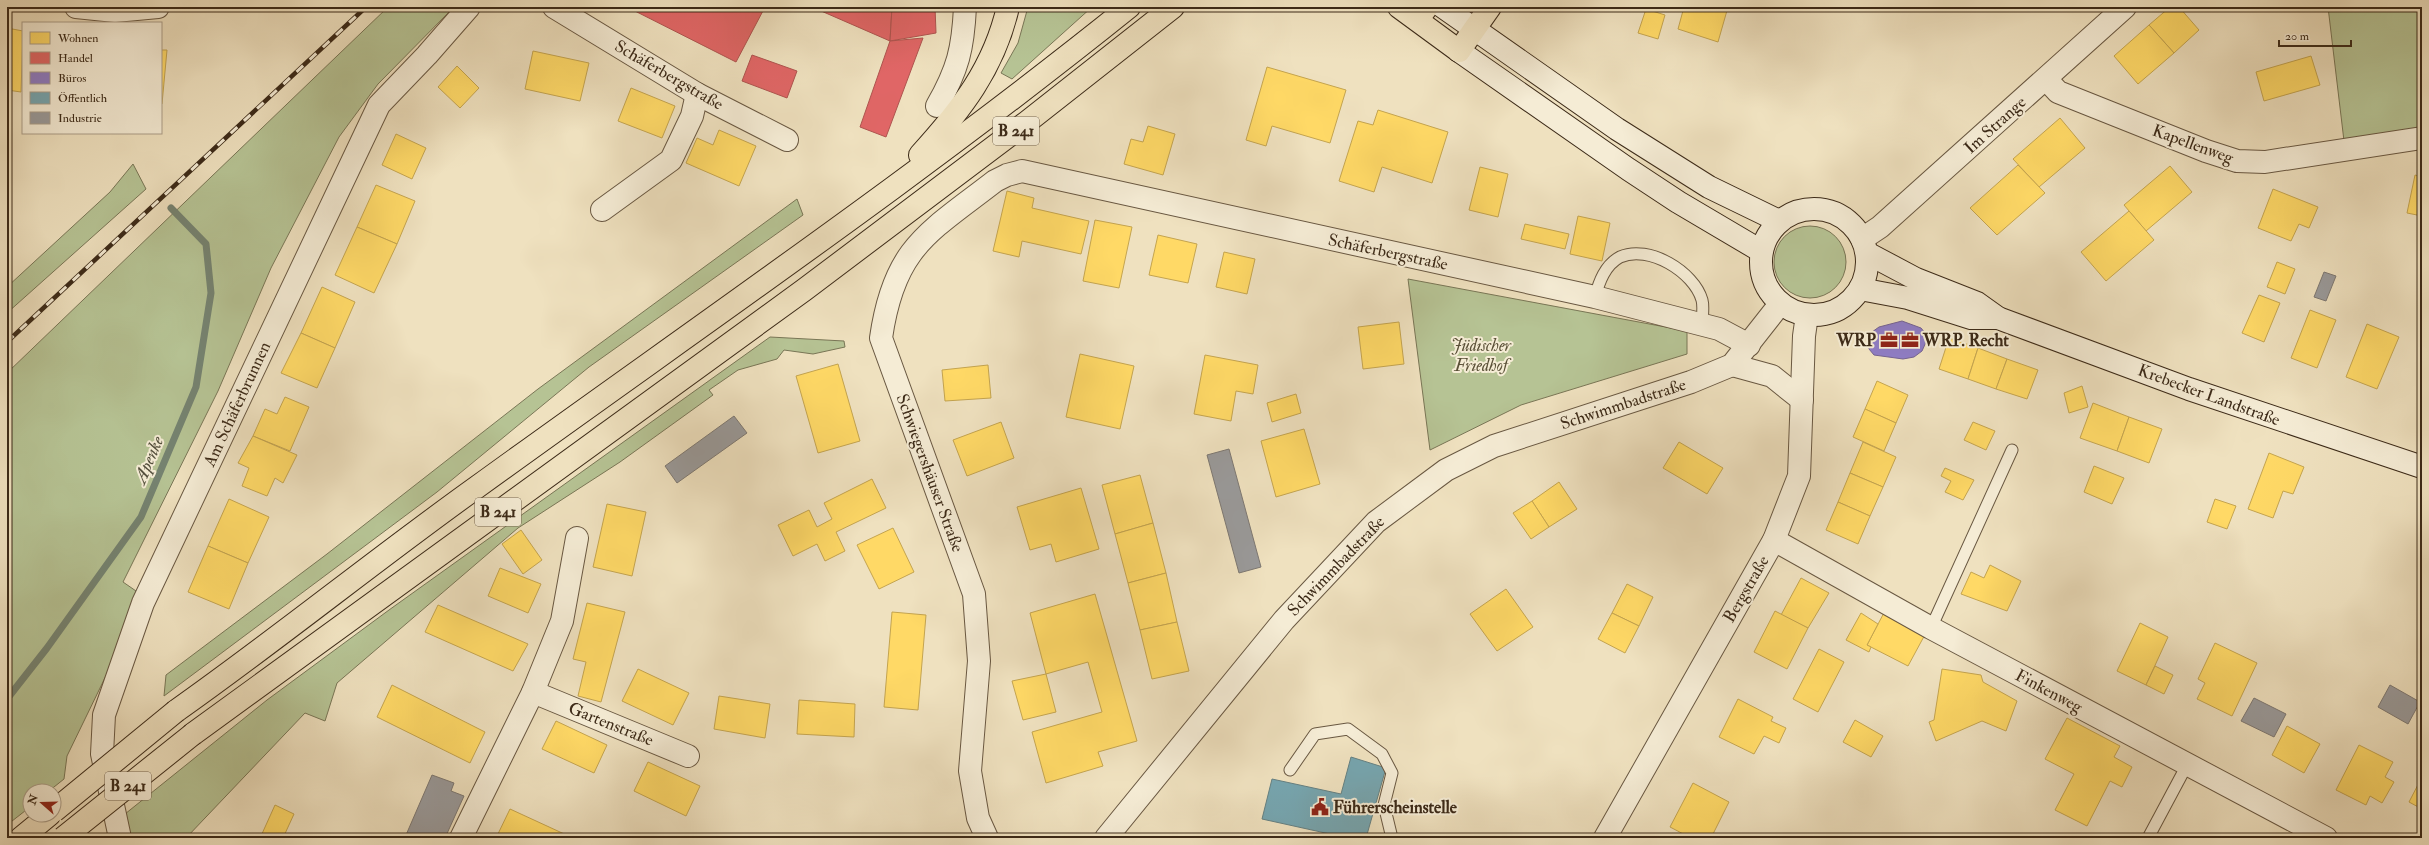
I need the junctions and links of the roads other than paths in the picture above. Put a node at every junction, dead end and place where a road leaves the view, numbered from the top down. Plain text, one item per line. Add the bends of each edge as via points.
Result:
1 (76, 7) edge
2 (158, 7) edge
3 (469, 7) edge
4 (554, 7) edge
5 (965, 7) edge
6 (1008, 7) edge
7 (1129, 7) edge
8 (1173, 7) edge
9 (1400, 7) edge
10 (1443, 7) edge
11 (1490, 7) edge
12 (2125, 7) edge
13 (1422, 13) edge
14 (1475, 30) junction
15 (1459, 51) junction
16 (2046, 80) junction
17 (697, 94) junction
18 (937, 106) dead end
19 (2422, 138) edge
20 (787, 140) dead end
21 (1022, 171) joint
22 (884, 194) junction
23 (602, 210) dead end
24 (1779, 221) junction
25 (1865, 246) junction
26 (1761, 251) junction
27 (1860, 289) junction
28 (1594, 297) junction
29 (1780, 304) junction
30 (1807, 315) junction
31 (1998, 318) junction
32 (1702, 325) junction
33 (1749, 345) junction
34 (1732, 365) junction
35 (1802, 400) junction
36 (2012, 450) dead end
37 (2422, 467) edge
38 (577, 538) dead end
39 (1774, 540) junction
40 (1931, 628) junction
41 (533, 692) junction
42 (688, 756) dead end
43 (2187, 765) junction
44 (1290, 770) dead end
45 (62, 805) edge
46 (64, 838) edge
47 (120, 838) edge
48 (461, 838) edge
49 (987, 838) edge
50 (1106, 838) edge
51 (1392, 838) edge
52 (1605, 838) edge
53 (2148, 838) edge
54 (2326, 838) edge

1 - 2 street via 115,11
3 - 47 street, Am Schäferbrunnen via 379,105 143,603 104,715 102,754
4 - 17 street, Schäferbergstraße
5 - 18 street via 963,45 950,83
6 - 22 main road, B 241 via 992,56 958,113
7 - 22 main road
8 - 46 main road, B 241, bridge via 1027,122 804,290 193,734
9 - 13 main road
10 - 14 street
11 - 14 main road
12 - 16 street, Im Strange
13 - 15 main road
14 - 15 main road
14 - 24 street via 1617,129 1709,187
15 - 26 street via 1634,173
16 - 19 street, Kapellenweg via 2058,92 2236,161 2265,162
16 - 25 street, Im Strange via 1880,227
17 - 20 street, Schäferbergstraße
17 - 23 street via 692,116 671,160
21 - 28 street, Schäferbergstraße
21 - 49 street, Schwiegershäuser Straße via 996,181 922,238 904,262 889,295 881,338 974,594 979,662 970,771 978,818
22 - 45 main road, B 241, bridge via 473,489 269,645 176,712
24 - 25 street via 1791,213 1804,209 1832,211 1850,222
24 - 26 street via 1765,240
25 - 27 street via 1867,272
25 - 31 street, Krebecker Landstraße via 1916,278 1977,303
26 - 29 street via 1763,280
27 - 30 street via 1850,301 1837,310 1823,315
27 - 31 street, Krebecker Landstraße via 1908,298 1971,318
28 - 32 street, Schäferbergstraße
28 - 32 lane via 1600,280 1612,263 1621,257 1646,256 1662,260 1681,269 1694,282 1702,301
29 - 30 street
29 - 33 street, Schwimmbadstraße
30 - 35 street, Bergstraße
31 - 37 street, Krebecker Landstraße via 2196,391
32 - 33 street, Schäferbergstraße via 1719,329
33 - 34 street, Schwimmbadstraße
34 - 35 street via 1772,376
34 - 50 street, Schwimmbadstraße via 1691,382 1494,446 1446,470 1376,522 1284,620
35 - 39 street, Bergstraße via 1800,476
36 - 40 lane
38 - 41 street via 562,620
39 - 40 street, Finkenweg
39 - 52 street, Bergstraße
40 - 43 street, Finkenweg
41 - 42 street, Gartenstraße
41 - 48 street
43 - 53 lane
43 - 54 street, Finkenweg
44 - 51 lane via 1315,734 1348,729 1382,754 1392,773 1384,805

